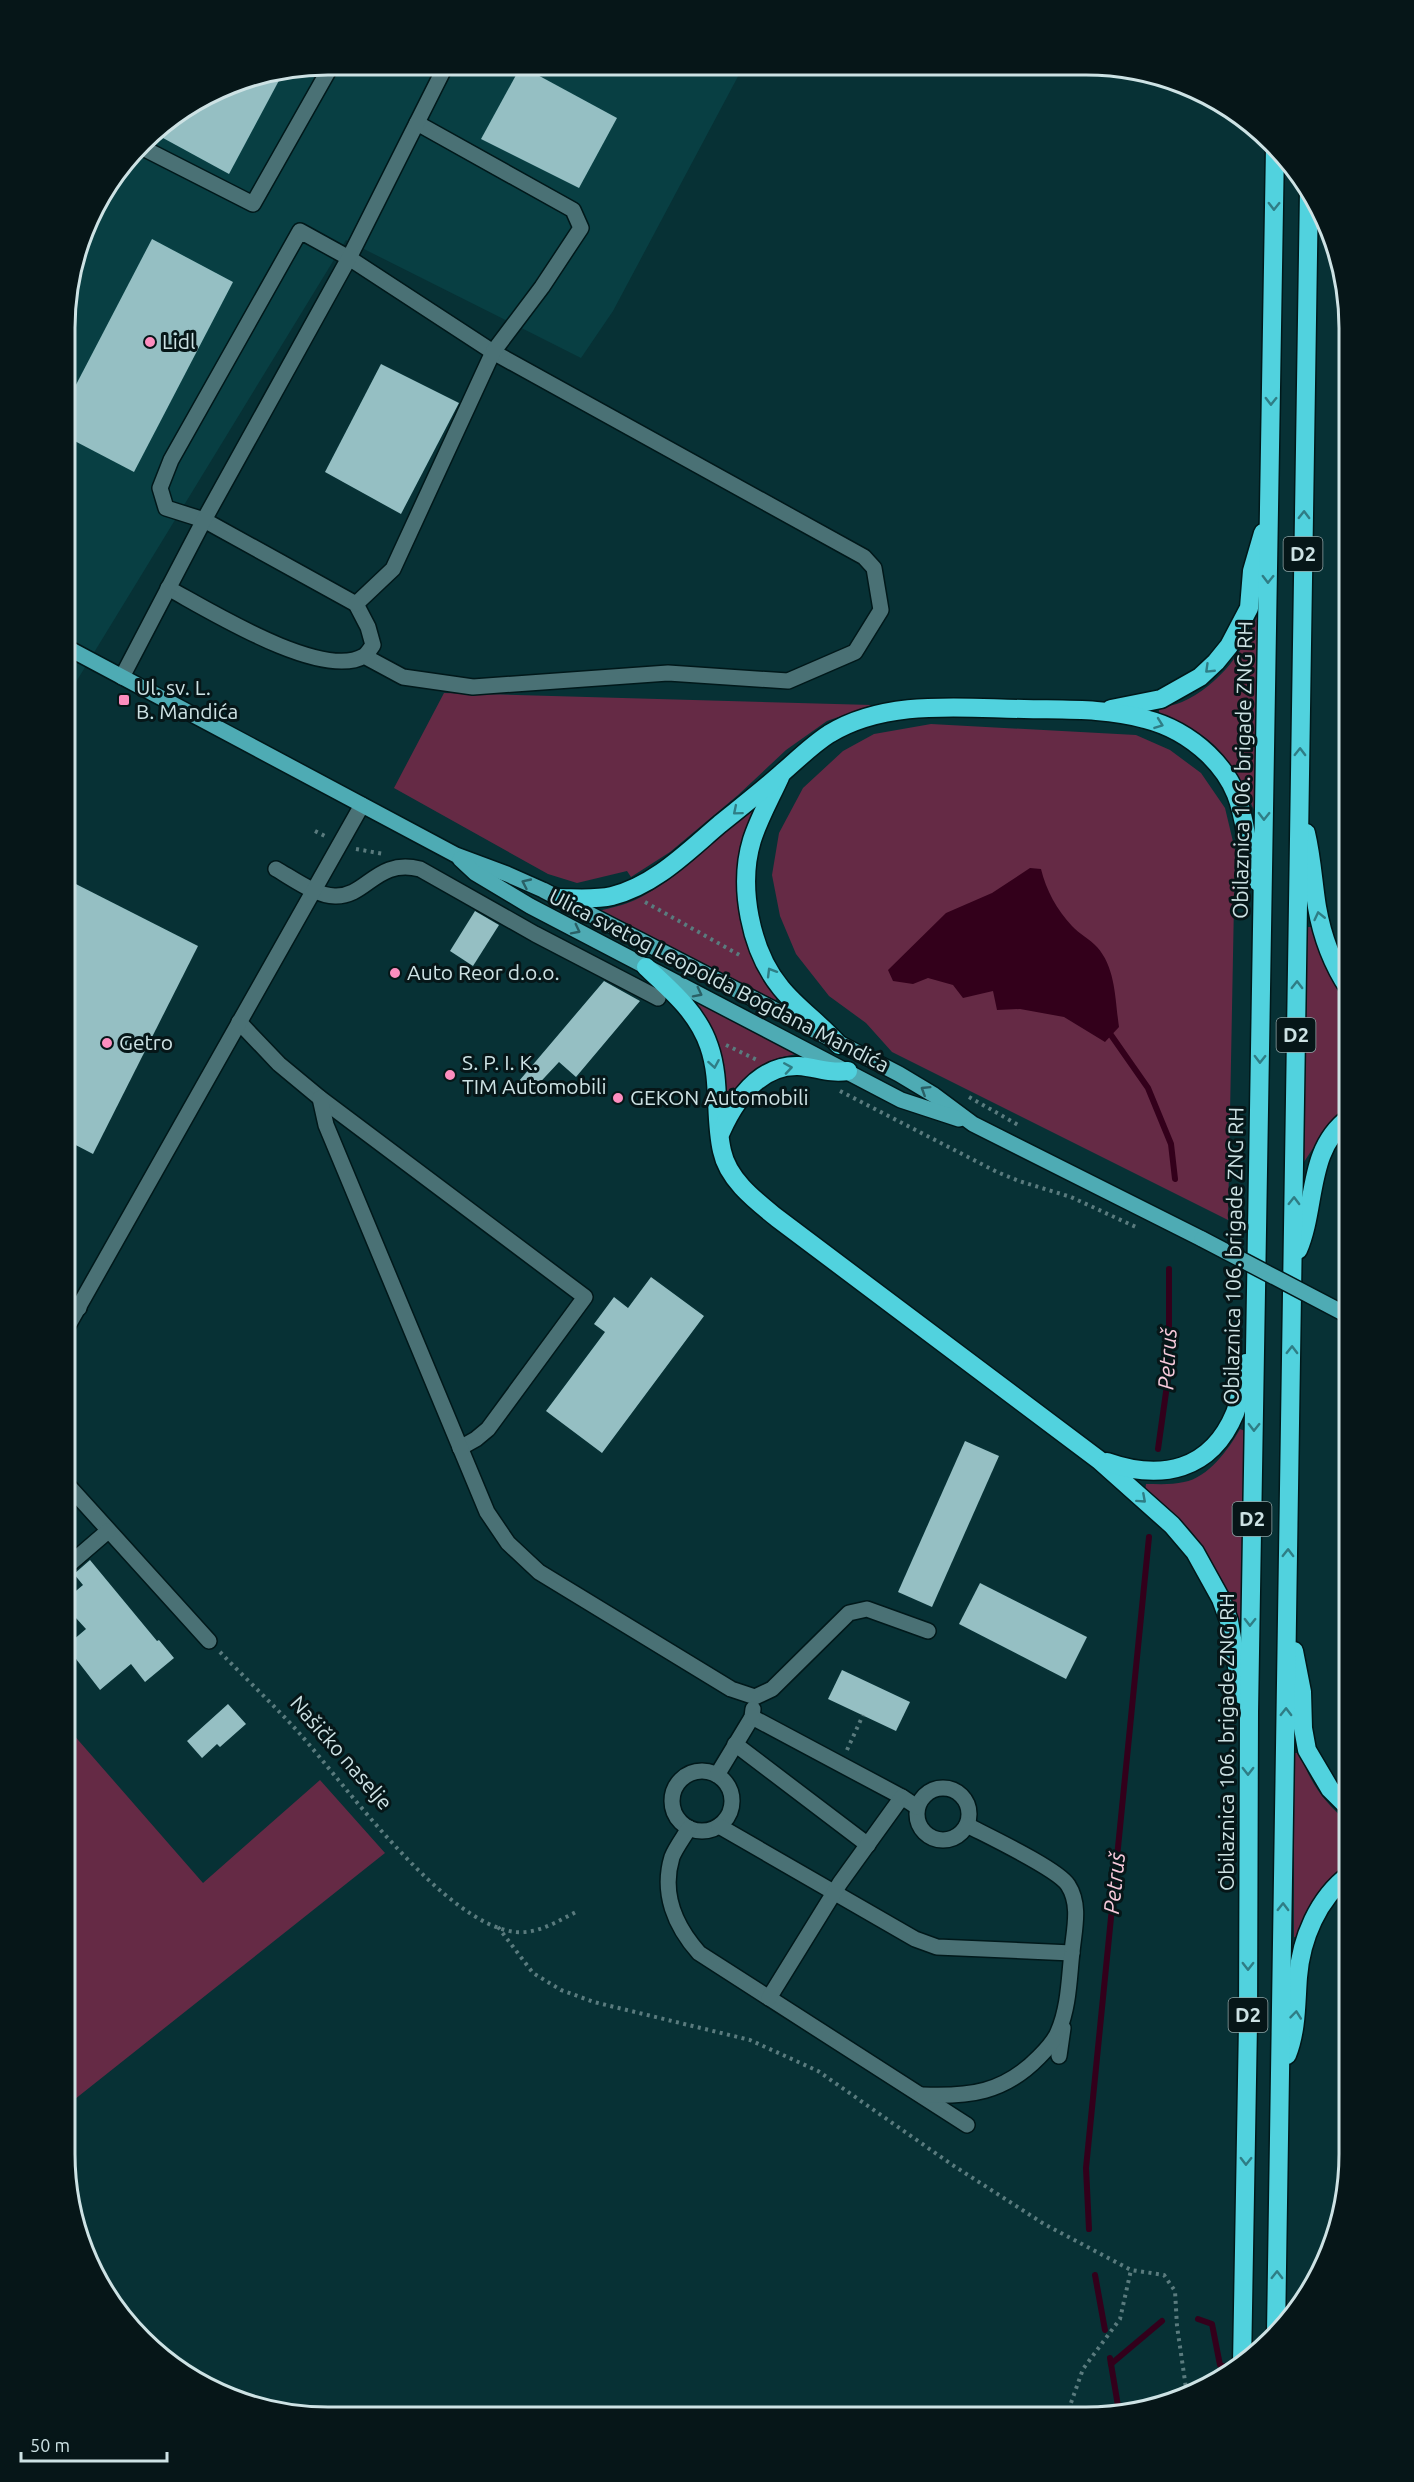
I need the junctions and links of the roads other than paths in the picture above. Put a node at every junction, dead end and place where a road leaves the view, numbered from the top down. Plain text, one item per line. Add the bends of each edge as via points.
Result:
1 (324, 75) edge
2 (441, 75) edge
3 (417, 123) junction
4 (148, 150) edge
5 (1275, 160) edge
6 (1309, 208) edge
7 (349, 258) junction
8 (494, 352) junction
9 (204, 520) junction
10 (1269, 521) junction
11 (168, 588) junction
12 (356, 604) junction
13 (75, 652) edge
14 (364, 656) junction
15 (122, 677) junction
16 (1102, 710) junction
17 (782, 773) junction
18 (362, 805) junction
19 (1299, 810) junction
20 (456, 855) junction
21 (276, 869) dead end
22 (314, 890) junction
23 (1263, 895) junction
24 (557, 898) junction
25 (646, 967) junction
26 (1339, 971) edge
27 (658, 998) dead end
28 (240, 1022) junction
29 (840, 1045) junction
30 (848, 1071) junction
31 (320, 1098) junction
32 (973, 1124) junction
33 (1339, 1129) edge
34 (720, 1134) junction
35 (1293, 1260) junction
36 (75, 1299) edge
37 (1339, 1311) edge
38 (1255, 1326) junction
39 (460, 1448) junction
40 (1099, 1460) junction
41 (75, 1493) edge
42 (108, 1531) junction
43 (75, 1559) edge
44 (928, 1630) dead end
45 (1287, 1632) junction
46 (209, 1641) road end
47 (755, 1697) junction
48 (1249, 1712) junction
49 (752, 1717) junction
50 (735, 1744) junction
51 (717, 1775) junction
52 (902, 1797) junction
53 (1339, 1798) edge
54 (917, 1807) junction
55 (967, 1825) junction
56 (719, 1826) junction
57 (690, 1828) junction
58 (868, 1845) junction
59 (1339, 1882) edge
60 (834, 1893) junction
61 (1071, 1953) junction
62 (769, 1998) junction
63 (1067, 2001) junction
64 (1059, 2056) dead end
65 (1280, 2070) junction
66 (920, 2095) junction
67 (967, 2125) dead end
68 (1276, 2321) edge
69 (1242, 2353) edge

1 - 4 street via 253,204
2 - 3 street
3 - 7 street
3 - 8 street via 573,210 581,228
5 -> 10 highway, Obilaznica 106. brigade ZNG RH / D2
19 -> 6 highway, D2
7 - 8 street
7 - 9 street
7 - 9 street via 300,231 171,460 160,488 166,508
8 - 12 street via 393,569
8 - 14 street via 864,557 874,568 881,610 855,652 788,681 668,673 473,687 403,677
9 - 11 street
9 - 12 street
10 -> 16 highway via 1252,571 1249,608 1216,662 1200,677 1161,699
10 -> 23 highway, Obilaznica 106. brigade ZNG RH / D2
11 - 14 street via 266,640 304,655 342,661
11 - 15 street
12 - 14 street via 373,645
13 - 15 main road, Ulica svetog Leopolda Bogdana Mandića
15 - 18 main road, Ulica svetog Leopolda Bogdana Mandića
16 - 17 highway via 907,709 846,724 809,748
16 -> 23 highway via 1171,728 1210,755 1238,796
17 -> 24 highway via 652,879 609,897
29 -> 17 highway via 779,986 752,929 745,890 752,841
18 - 20 main road, Ulica svetog Leopolda Bogdana Mandića
18 - 22 street
26 -> 19 highway via 1317,908 1311,855
35 -> 19 highway, D2
24 -> 20 main road, Ulica svetog Leopolda Bogdana Mandića
20 -> 25 main road, Ulica svetog Leopolda Bogdana Mandića via 497,888
21 - 22 street
22 - 27 street via 328,896 345,895 382,872 406,866 420,869
22 - 28 street
23 -> 38 highway, Obilaznica 106. brigade ZNG RH / D2
24 - 29 main road, Ulica svetog Leopolda Bogdana Mandića
25 -> 30 main road, Ulica svetog Leopolda Bogdana Mandića
25 -> 34 highway via 692,1013 709,1045
28 - 31 street via 279,1064
28 - 36 street
32 -> 29 main road, Ulica svetog Leopolda Bogdana Mandića via 899,1074
30 - 32 main road, Ulica svetog Leopolda Bogdana Mandića via 902,1100
34 -> 30 highway via 742,1094 767,1075 796,1066 833,1074
31 - 39 street via 326,1125
31 - 39 street via 585,1297 488,1429
32 - 37 main road, Ulica svetog Leopolda Bogdana Mandića, bridge
33 - 35 highway via 1319,1157 1306,1231
34 - 40 highway via 730,1171 752,1198
45 -> 35 highway, D2
38 - 40 highway via 1237,1406 1214,1446 1198,1459 1164,1472 1126,1469
38 -> 48 highway, Obilaznica 106. brigade ZNG RH / D2
39 - 47 street via 487,1512 508,1543 539,1572 731,1689
40 -> 48 highway via 1172,1525 1209,1574 1228,1621 1239,1686
41 - 42 street
42 - 43 street
42 - 46 street
44 - 47 street via 867,1609 849,1613 772,1689
45 - 53 highway via 1302,1692 1307,1750
65 -> 45 highway, D2
47 - 49 street
48 -> 69 highway, Obilaznica 106. brigade ZNG RH / D2
49 - 50 street
49 - 52 street
50 - 51 street
50 - 58 street
51 - 56 street via 730,1790 732,1800
51 - 57 street via 689,1774 676,1787 676,1815
52 - 54 street
52 - 58 street
54 - 55 street via 919,1824 938,1840 955,1837
54 - 55 street via 935,1789 952,1789 969,1808
55 - 61 street via 1067,1883 1076,1901
56 - 57 street via 699,1831
56 - 60 street
57 - 62 street via 673,1855 666,1884 672,1909 686,1938 699,1953
58 - 60 street
65 -> 59 highway via 1294,2031 1299,1973 1308,1931 1319,1908
60 - 61 street via 915,1939 937,1947
60 - 62 street
61 - 63 street
62 - 66 street
63 - 64 street
63 - 66 street via 1058,2033 1047,2049 1011,2081 987,2091 954,2096
68 -> 65 highway, D2
66 - 67 street

